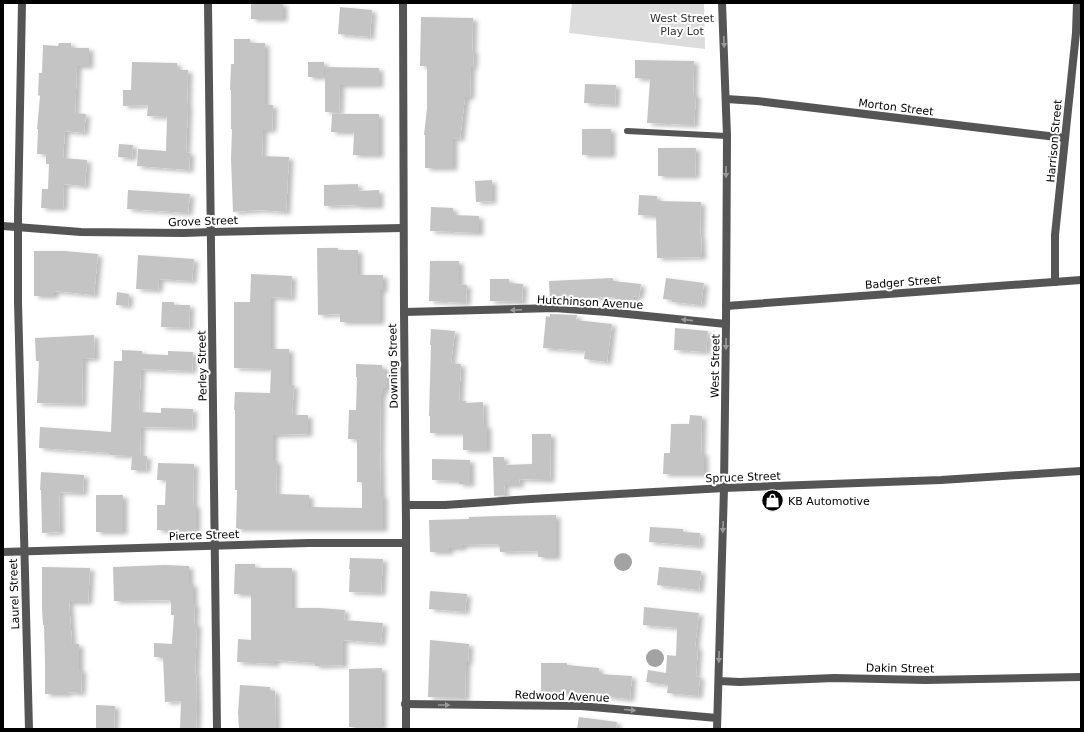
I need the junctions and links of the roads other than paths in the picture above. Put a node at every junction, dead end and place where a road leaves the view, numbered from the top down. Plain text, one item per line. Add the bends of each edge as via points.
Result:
1 (22, 3) edge
2 (208, 3) edge
3 (403, 3) edge
4 (722, 3) edge
5 (1077, 3) edge
6 (726, 99) junction
7 (627, 132) dead end
8 (726, 136) junction
9 (1065, 138) junction
10 (3, 226) edge
11 (18, 227) junction
12 (403, 228) junction
13 (211, 232) junction
14 (1081, 280) edge
15 (1055, 282) junction
16 (726, 306) junction
17 (404, 312) junction
18 (726, 324) junction
19 (1081, 471) edge
20 (724, 488) junction
21 (406, 505) junction
22 (405, 543) junction
23 (215, 546) junction
24 (24, 551) junction
25 (3, 552) edge
26 (1081, 677) edge
27 (719, 681) junction
28 (405, 704) junction
29 (717, 718) junction
30 (29, 729) edge
31 (217, 729) edge
32 (406, 729) edge
33 (717, 729) edge

1 - 11 street, Laurel Street
2 - 13 street, Perley Street
3 - 12 street, Downing Street
4 -> 6 street, West Street
5 - 9 street, Harrison Street
6 - 8 street, West Street
6 - 9 street, Morton Street
7 - 8 lane
8 -> 16 street, West Street
9 - 15 street, Harrison Street via 1055,235
10 - 11 street, Grove Street
11 - 13 street, Grove Street via 82,232
11 - 24 street, Laurel Street
12 - 13 street, Grove Street
12 - 17 street, Downing Street
13 - 23 street, Perley Street
14 - 15 street, Badger Street
15 - 16 street, Badger Street
16 - 18 street, West Street
18 -> 17 street, Hutchinson Avenue via 555,308
17 - 21 street, Downing Street
18 -> 20 street, West Street
19 - 20 street, Spruce Street via 941,480
20 - 21 street, Spruce Street via 445,505
20 -> 27 street, West Street
21 - 22 street, Downing Street
22 - 23 street, Pierce Street
22 - 28 street, Downing Street
23 - 24 street, Pierce Street
23 - 31 street, Perley Street
24 - 25 street, Pierce Street
24 - 30 street, Laurel Street
26 - 27 street, Dakin Street
27 - 29 street, West Street
28 -> 29 street, Redwood Avenue via 580,706
28 - 32 street, Downing Street
29 - 33 street, West Street

